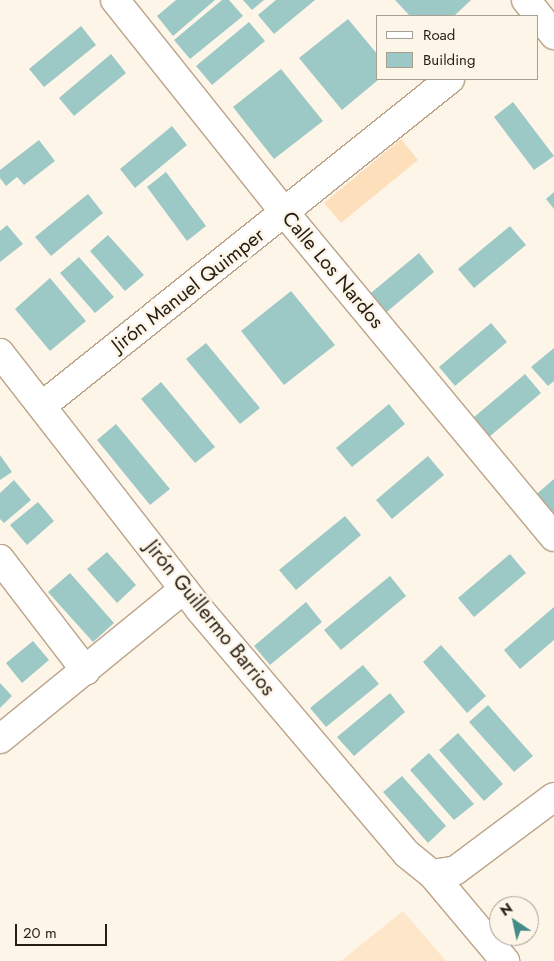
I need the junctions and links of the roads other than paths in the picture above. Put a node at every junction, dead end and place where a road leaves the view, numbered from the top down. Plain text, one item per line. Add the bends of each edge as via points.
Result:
1 (115, 0) edge
2 (537, 7) edge
3 (554, 35) edge
4 (449, 80) edge
5 (285, 214) junction
6 (0, 352) edge
7 (42, 406) junction
8 (554, 537) edge
9 (0, 559) edge
10 (184, 589) junction
11 (86, 670) junction
12 (0, 739) edge
13 (554, 797) edge
14 (432, 874) junction
15 (505, 961) edge

1 - 5 street, Calle Los Nardos
2 - 3 street
4 - 5 street, Jirón Manuel Quimper
5 - 7 street, Jirón Manuel Quimper
5 - 8 street, Calle Los Nardos
6 - 7 street, Jirón Guillermo Barrios
7 - 10 street, Jirón Guillermo Barrios
9 - 11 street
10 - 11 street
10 - 14 street, Jirón Guillermo Barrios via 407,854
11 - 12 street
13 - 14 street via 456,870
14 - 15 street, Jirón Guillermo Barrios

